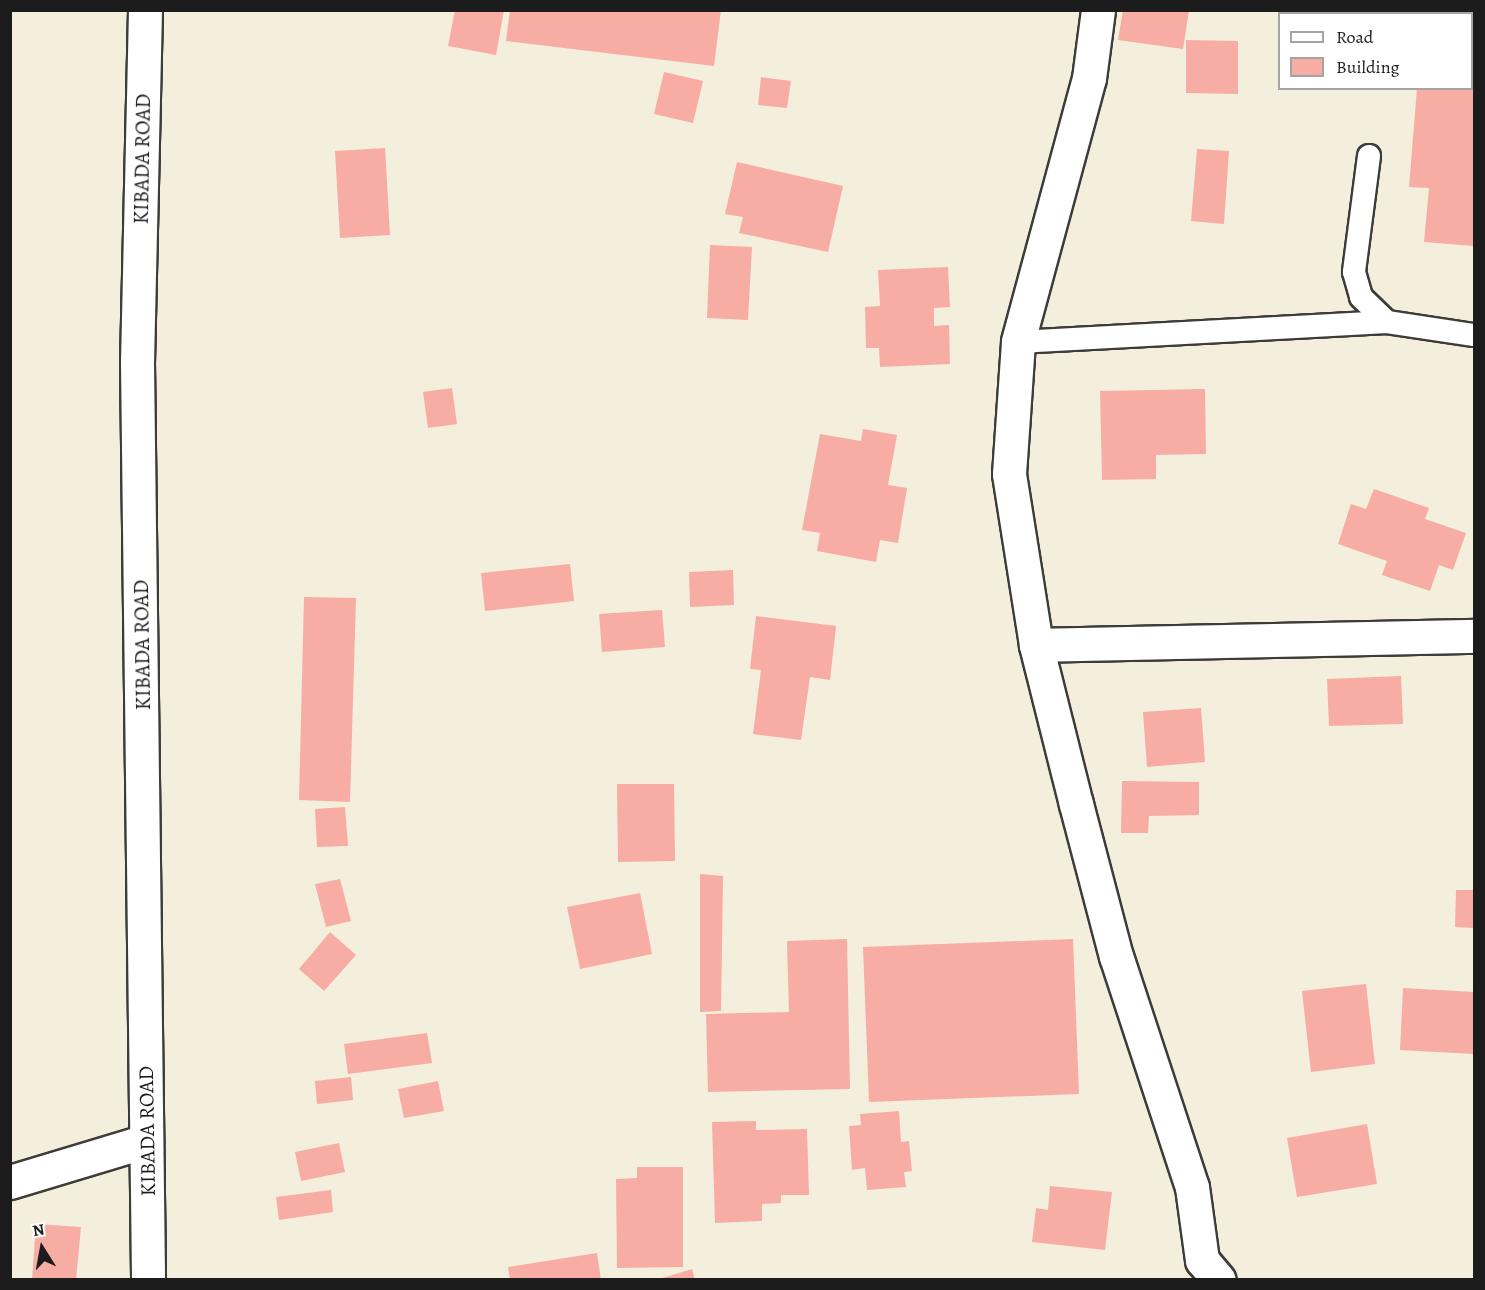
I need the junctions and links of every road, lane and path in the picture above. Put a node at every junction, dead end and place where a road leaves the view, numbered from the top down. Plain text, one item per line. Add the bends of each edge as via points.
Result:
1 (145, 10) edge
2 (1098, 10) edge
3 (1369, 156) dead end
4 (1387, 322) junction
5 (1474, 335) edge
6 (1018, 342) junction
7 (1474, 636) edge
8 (1036, 645) junction
9 (146, 1141) junction
10 (10, 1182) edge
11 (1208, 1273) edge
12 (148, 1280) edge

1 - 9 street, KIBADA ROAD via 137,362
2 - 6 street via 1089,78
3 - 4 lane via 1354,284
4 - 5 lane
4 - 6 lane
6 - 8 street via 1009,474
7 - 8 street
8 - 11 street via 1116,956 1192,1187
9 - 10 street
9 - 12 street, KIBADA ROAD

